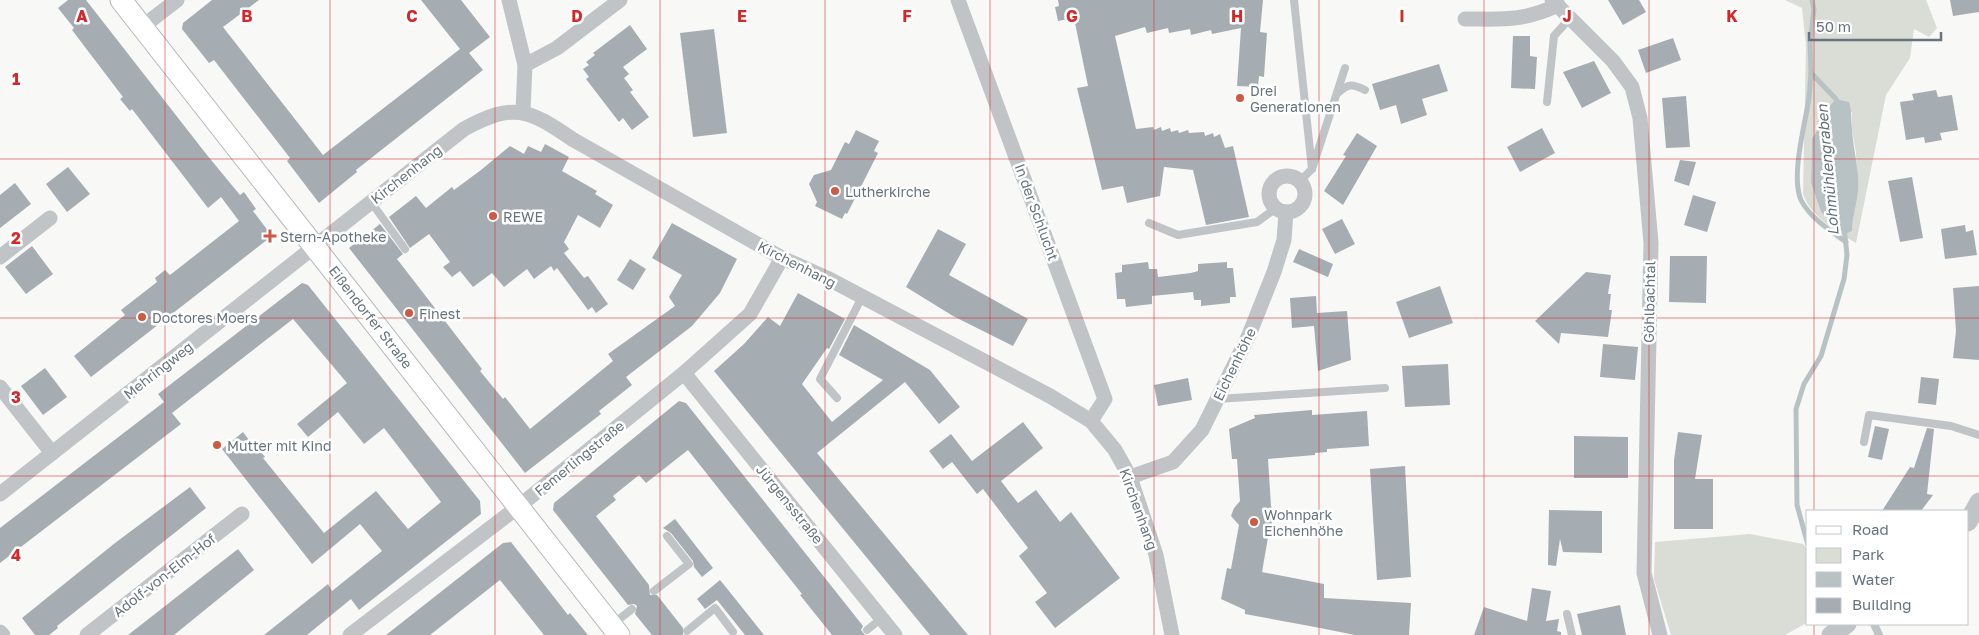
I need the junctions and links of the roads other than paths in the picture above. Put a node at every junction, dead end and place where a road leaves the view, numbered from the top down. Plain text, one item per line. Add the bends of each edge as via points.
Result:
1 (121, 0) edge
2 (177, 0) edge
3 (509, 0) edge
4 (620, 0) edge
5 (958, 0) edge
6 (1294, 0) edge
7 (1555, 3) edge
8 (1570, 18) junction
9 (1464, 20) dead end
10 (142, 27) junction
11 (524, 65) junction
12 (1345, 68) dead end
13 (1365, 90) dead end
14 (1336, 94) junction
15 (1547, 102) dead end
16 (523, 112) junction
17 (1312, 169) junction
18 (1300, 181) junction
19 (371, 202) junction
20 (1281, 210) junction
21 (50, 218) dead end
22 (1149, 223) dead end
23 (315, 246) junction
24 (405, 249) dead end
25 (0, 257) edge
26 (782, 258) junction
27 (862, 297) junction
28 (684, 373) junction
29 (0, 387) edge
30 (1385, 388) dead end
31 (837, 398) dead end
32 (1218, 399) junction
33 (1091, 421) junction
34 (1979, 435) edge
35 (1864, 442) dead end
36 (52, 453) junction
37 (1130, 477) junction
38 (0, 494) edge
39 (1979, 502) edge
40 (518, 507) junction
41 (242, 514) dead end
42 (1972, 523) edge
43 (667, 536) dead end
44 (654, 591) dead end
45 (632, 609) dead end
46 (1567, 614) dead end
47 (882, 618) junction
48 (1845, 625) edge
49 (615, 630) edge
50 (866, 630) dead end
51 (687, 631) dead end
52 (0, 632) edge
53 (734, 632) dead end
54 (3, 635) edge
55 (87, 635) edge
56 (350, 635) edge
57 (895, 635) edge
58 (1172, 635) edge
59 (1572, 635) edge
60 (1660, 635) edge
61 (1830, 635) edge

1 - 10 main road, Eißendorfer Straße
2 - 10 street
3 - 11 street
4 - 11 street via 556,48
5 - 33 street, In der Schlucht via 1105,399
6 - 17 lane
7 - 8 street, Göhlbachtal
7 - 9 street via 1536,16
8 - 15 lane via 1554,36
8 - 60 street, Göhlbachtal via 1613,61 1632,87 1640,118 1651,243 1644,573
10 - 23 main road, Eißendorfer Straße
11 - 16 street
12 - 14 lane
13 - 14 lane via 1354,85 1345,86
14 - 17 lane
16 - 19 street, Kirchenhang via 495,115 464,129
16 - 26 street, Kirchenhang via 549,123
17 - 18 lane
18 - 20 street via 1304,202 1293,211
18 - 20 street, Eichenhöhe via 1283,176 1272,184 1270,199
19 - 23 street, Kirchenhang
19 - 24 lane
20 - 22 lane via 1257,222 1178,235
20 - 32 street, Eichenhöhe via 1284,240 1274,272 1249,335
21 - 25 street
23 - 36 street, Mehringweg
23 - 40 main road, Eißendorfer Straße
26 - 27 street, Kirchenhang
26 - 28 street, Femerlingstraße via 750,314
27 - 31 lane via 820,379
27 - 33 street, Kirchenhang
28 - 40 street, Femerlingstraße
28 - 47 street, Jürgensstraße
29 - 36 street
30 - 32 lane
32 - 37 street, Eichenhöhe via 1202,430 1173,462
33 - 37 street, Kirchenhang via 1115,450
34 - 35 lane via 1951,426 1869,415
36 - 38 street, Mehringweg
37 - 58 street, Kirchenhang via 1156,555
39 - 42 street
40 - 49 main road, Eißendorfer Straße
40 - 56 street, Femerlingstraße
41 - 55 street, Adolf-von-Elm-Hof
43 - 44 lane via 689,564
45 - 49 lane
46 - 59 lane
47 - 50 lane
47 - 57 street, Jürgensstraße
48 - 61 street
51 - 53 lane via 715,608
52 - 54 street

